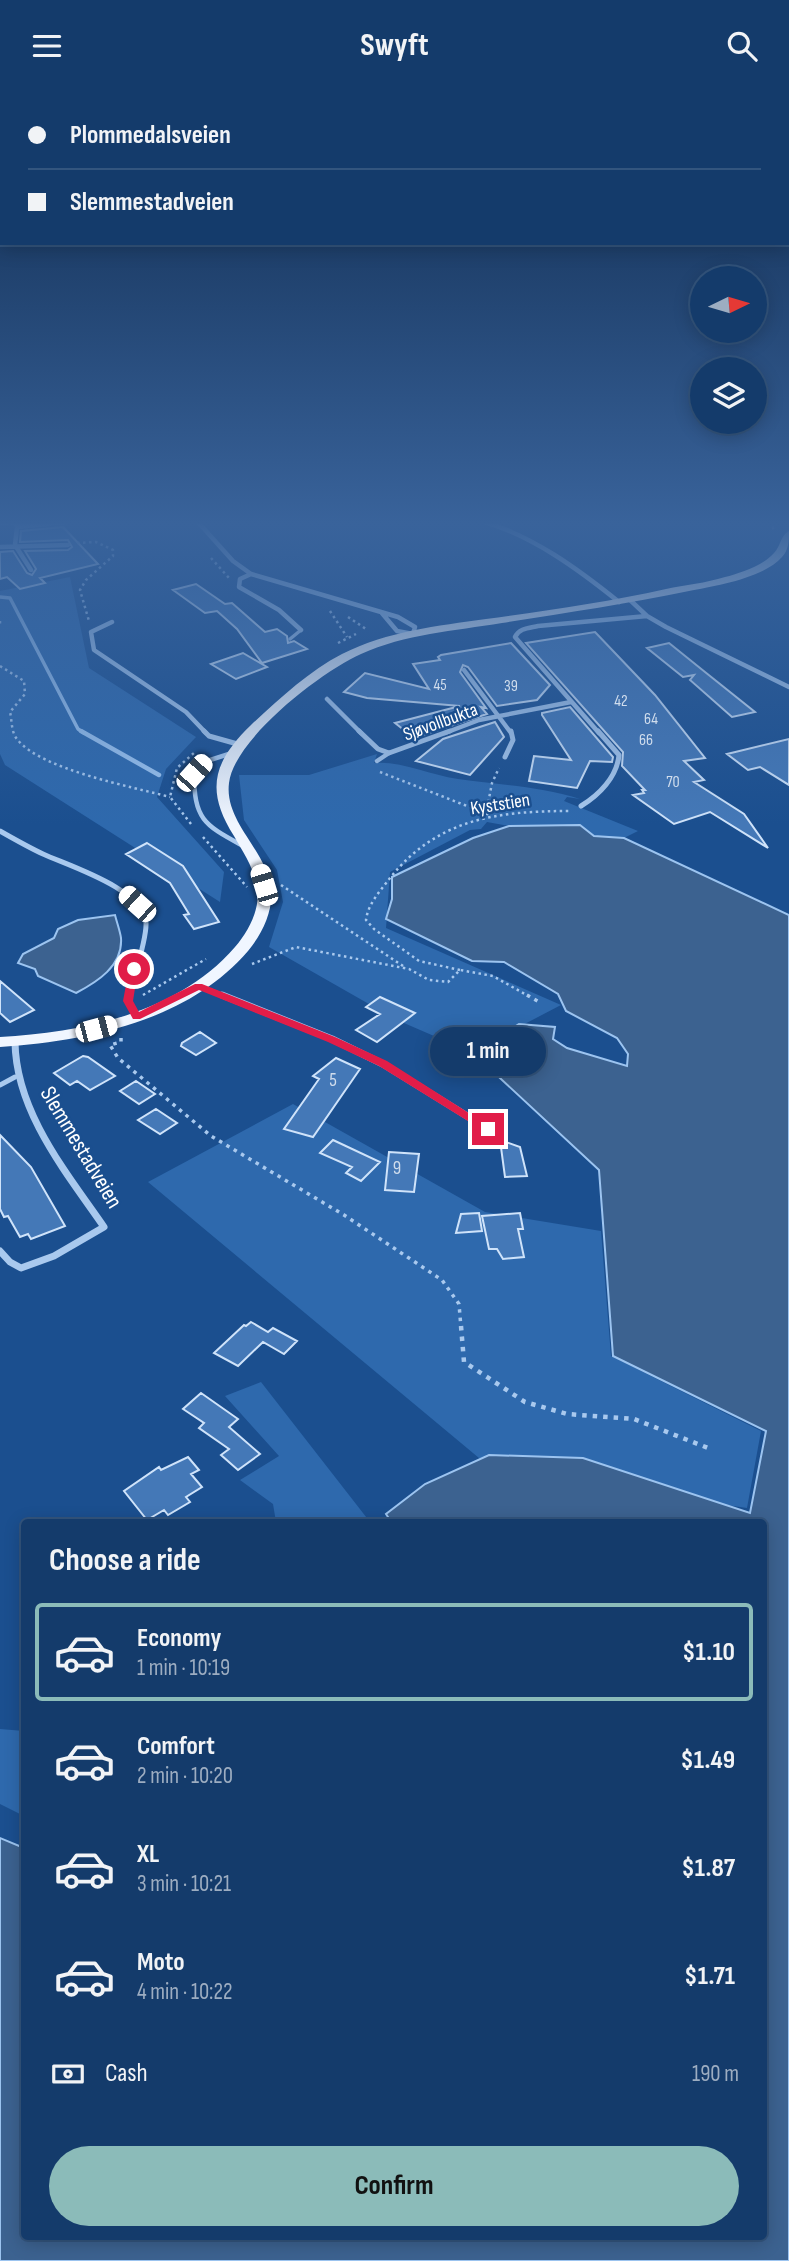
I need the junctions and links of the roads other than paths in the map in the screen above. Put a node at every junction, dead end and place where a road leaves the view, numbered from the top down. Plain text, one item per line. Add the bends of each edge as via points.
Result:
1 (112, 622) dead end
2 (292, 622) edge
3 (390, 622) edge
4 (408, 622) edge
5 (479, 622) edge
6 (566, 622) edge
7 (660, 622) edge
8 (301, 631) joint
9 (397, 631) junction
10 (414, 631) junction
11 (290, 639) dead end
12 (464, 670) dead end
13 (310, 679) junction
14 (789, 687) edge
15 (327, 699) dead end
16 (571, 702) junction
17 (500, 715) junction
18 (238, 748) junction
19 (389, 753) junction
20 (505, 757) road end
21 (377, 761) road end
22 (581, 806) road end
23 (0, 831) edge
24 (246, 847) junction
25 (199, 986) junction
26 (137, 1017) junction
27 (7, 1042) edge
28 (15, 1077) junction
29 (0, 1085) edge
30 (488, 1129) dead end
31 (0, 1251) edge

1 - 18 street via 92,632 94,650 186,712 209,736
2 - 8 street
3 - 9 street
4 - 10 street
5 - 10 main road, Slemmestadveien
6 - 16 street via 518,631 515,637
7 - 14 street
8 - 11 lane
9 - 10 main road, Slemmestadveien
9 - 13 main road, Slemmestadveien via 341,649
10 - 13 main road, Slemmestadveien via 355,652
12 - 17 street, Sjøvollbukta
13 - 18 main road, Slemmestadveien
15 - 19 street, Sjøvollbukta via 378,749
16 - 17 street, Sjøvollbukta
16 - 22 street via 620,758 598,793
17 - 19 street, Sjøvollbukta
17 - 20 street, Sjøvollbukta via 513,736
18 - 24 main road, Slemmestadveien via 225,770 222,792 226,810
18 - 24 lane via 204,762 194,773 194,801 213,829
19 - 21 lane
23 - 26 street via 126,894 144,912 146,924 128,1001
24 - 25 main road, Slemmestadveien via 259,871 264,898 256,929 230,963
25 - 26 main road, Slemmestadveien
25 - 30 street via 383,1064
26 - 27 main road, Slemmestadveien via 64,1037
27 - 28 street, Slemmestadveien
28 - 29 lane
28 - 31 street, Slemmestadveien via 50,1144 104,1227 40,1264 21,1268

